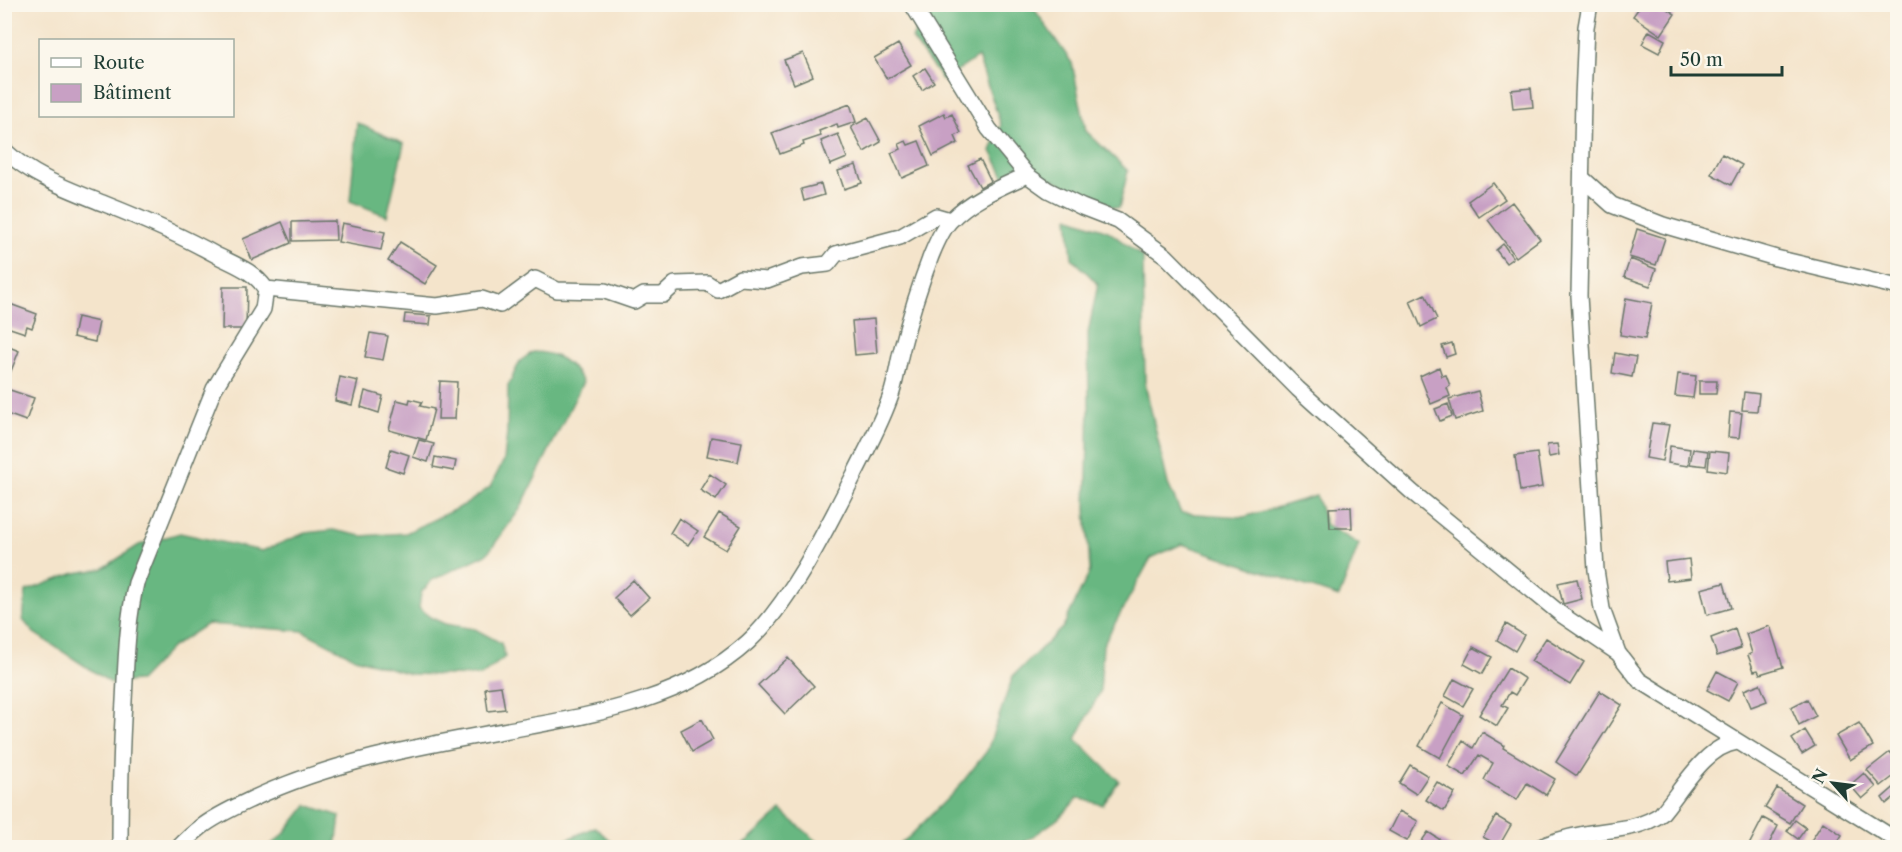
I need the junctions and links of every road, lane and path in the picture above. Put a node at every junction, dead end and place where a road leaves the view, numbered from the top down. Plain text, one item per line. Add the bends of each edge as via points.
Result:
1 (912, 4) edge
2 (1590, 4) edge
3 (4, 150) edge
4 (1027, 175) junction
5 (1582, 178) junction
6 (950, 220) junction
7 (1898, 287) edge
8 (266, 289) junction
9 (1618, 653) junction
10 (1737, 742) junction
11 (1898, 842) edge
12 (120, 848) edge
13 (178, 848) edge
14 (1538, 848) edge

1 - 4 street via 989,129
2 - 5 street via 1584,69
3 - 8 street via 48,182 205,248 256,276
4 - 6 street via 979,198
4 - 9 street via 1056,194 1118,221 1166,256 1298,389 1412,492 1562,615
5 - 7 street via 1612,205 1663,225 1776,258
5 - 9 street via 1579,296 1596,570 1602,609
6 - 8 street via 936,216 900,237 836,254 828,264 802,267 767,280 740,278 718,290 707,283 675,284 663,294 644,295 634,301 605,291 557,290 535,279 500,305 482,298 437,306
6 - 13 street via 925,271 892,392 844,495 783,601 750,640 723,663 650,699 600,713 401,751 286,783 202,826
8 - 12 street via 259,317 214,389 136,583 125,675
9 - 10 street via 1639,680
10 - 11 street
10 - 14 street via 1725,743 1711,753 1651,822 1574,836

